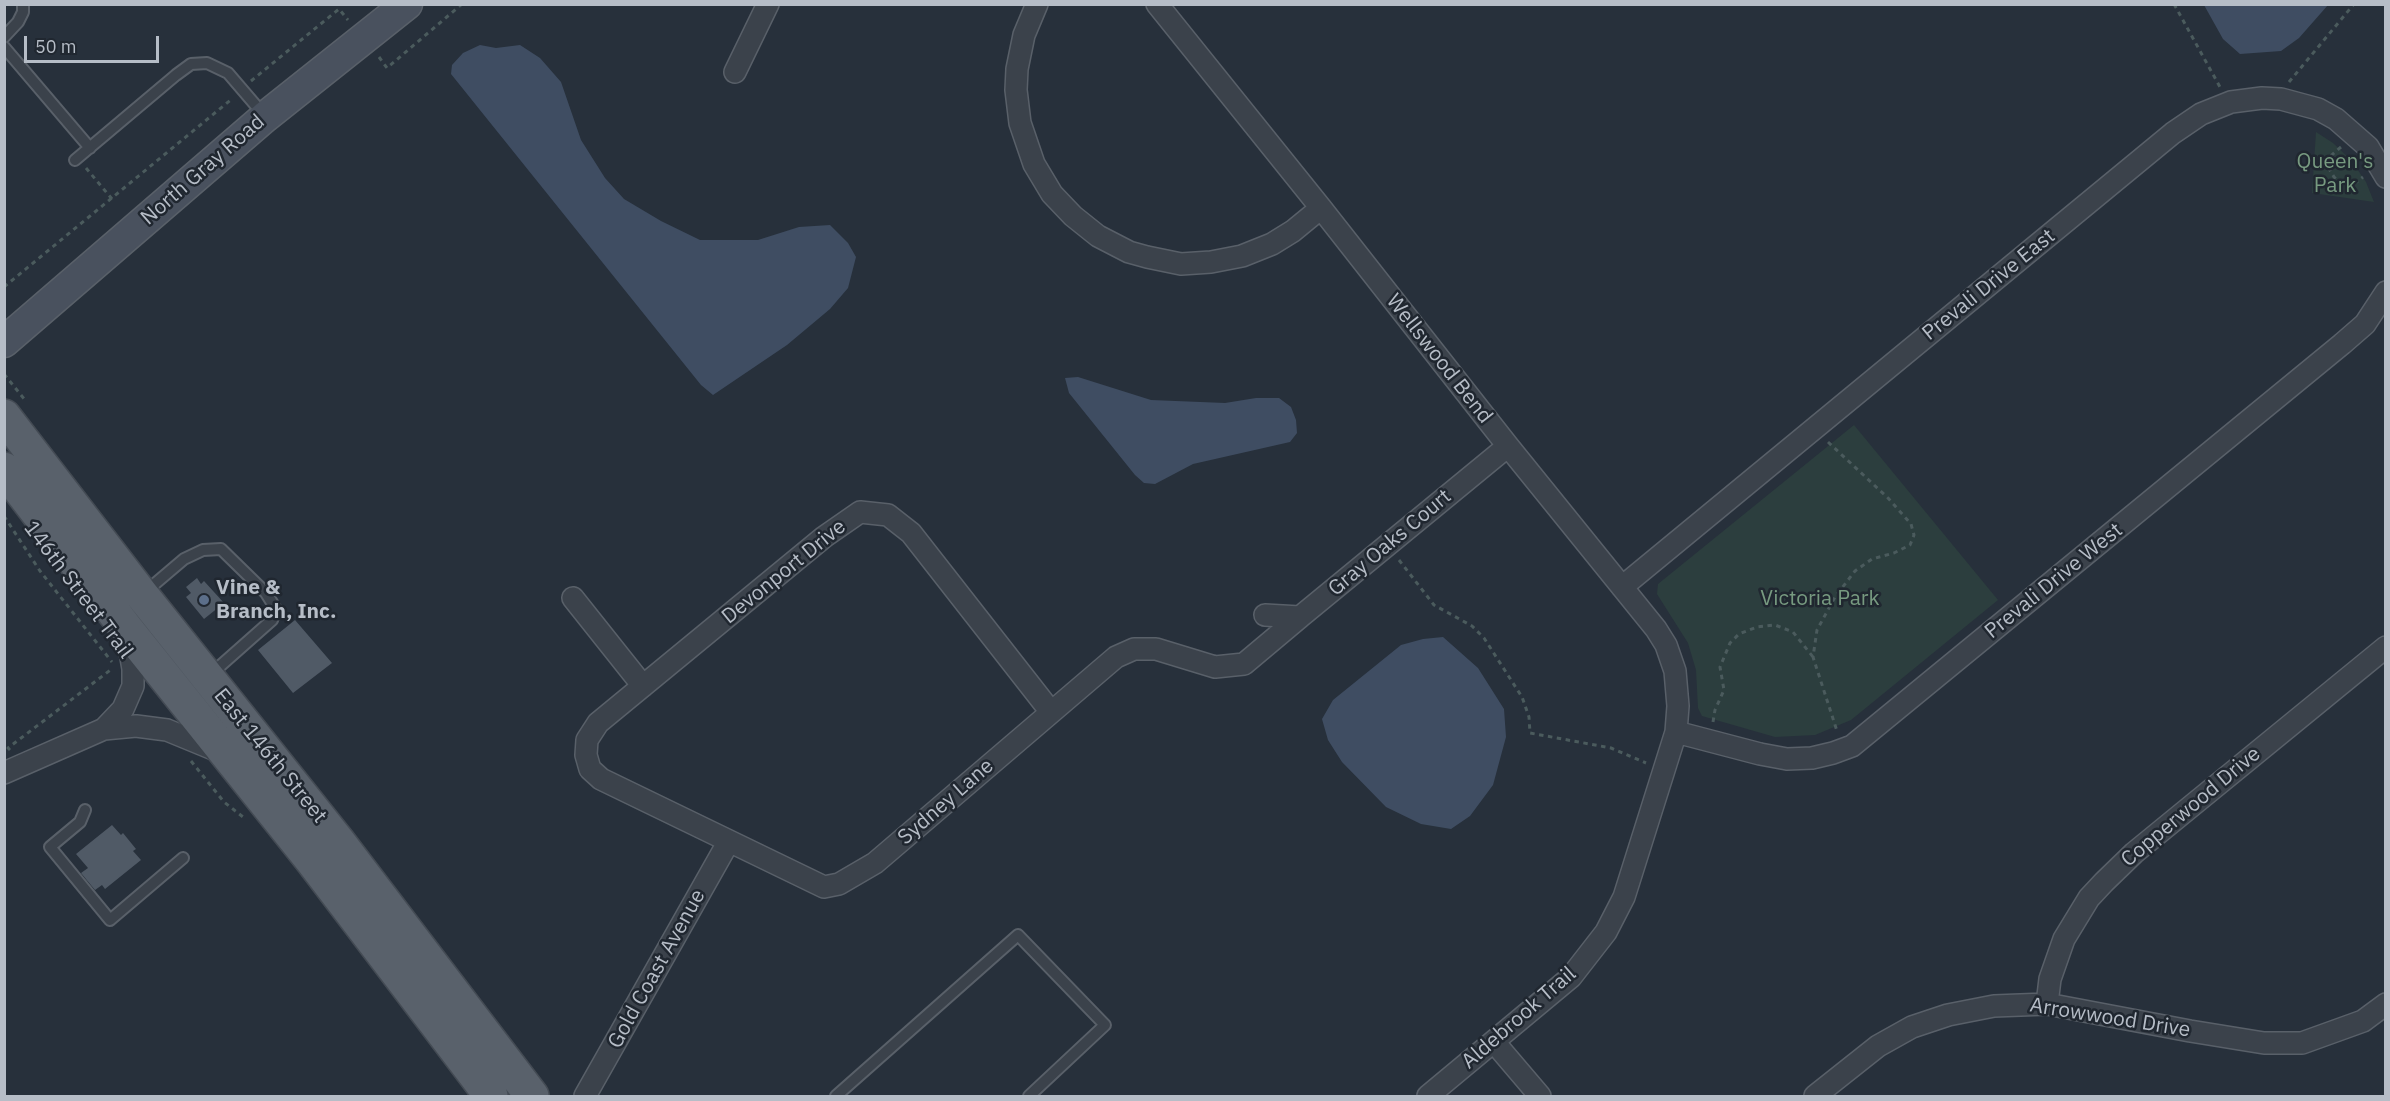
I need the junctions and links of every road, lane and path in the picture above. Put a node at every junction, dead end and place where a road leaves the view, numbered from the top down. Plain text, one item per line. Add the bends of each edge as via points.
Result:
1 (23, 4) edge
2 (407, 4) edge
3 (462, 4) edge
4 (768, 4) edge
5 (1037, 4) edge
6 (1157, 4) edge
7 (2174, 4) edge
8 (2354, 4) edge
9 (339, 9) dead end
10 (4, 37) edge
11 (4, 47) edge
12 (387, 68) dead end
13 (735, 72) dead end
14 (2288, 83) dead end
15 (243, 88) junction
16 (2221, 88) dead end
17 (265, 117) junction
18 (2342, 146) dead end
19 (90, 148) junction
20 (77, 159) joint
21 (2377, 171) edge
22 (112, 199) junction
23 (1321, 208) junction
24 (4, 287) edge
25 (2385, 292) edge
26 (4, 342) edge
27 (4, 374) edge
28 (14, 385) dead end
29 (4, 416) edge
30 (1828, 442) dead end
31 (1508, 446) junction
32 (4, 469) edge
33 (4, 516) edge
34 (1399, 560) dead end
35 (1622, 587) junction
36 (142, 595) junction
37 (573, 598) dead end
38 (1265, 615) dead end
39 (1300, 617) junction
40 (125, 627) junction
41 (2385, 647) edge
42 (1813, 657) junction
43 (643, 686) junction
44 (195, 688) junction
45 (1051, 712) junction
46 (1713, 724) dead end
47 (104, 729) junction
48 (1676, 732) junction
49 (1837, 732) dead end
50 (8, 748) dead end
51 (185, 754) dead end
52 (586, 754) joint
53 (227, 755) junction
54 (1646, 763) dead end
55 (4, 773) edge
56 (85, 810) dead end
57 (249, 821) dead end
58 (729, 841) junction
59 (183, 858) dead end
60 (2047, 1004) junction
61 (2385, 1004) edge
62 (1494, 1042) junction
63 (491, 1096) edge
64 (532, 1096) edge
65 (585, 1096) edge
66 (836, 1096) edge
67 (1029, 1096) edge
68 (1428, 1096) edge
69 (1540, 1096) edge
70 (1815, 1096) edge

1 - 10 lane via 18,22
2 - 17 street, North Gray Road
3 - 12 path
4 - 13 street
5 - 23 street via 1024,35 1017,69 1020,123 1034,164 1052,194 1098,236 1146,257 1181,264 1211,262 1242,256 1272,244
6 - 23 street, Wellswood Bend
7 - 16 path
8 - 14 path
9 - 15 path
11 - 19 lane
15 - 17 lane
15 - 19 lane via 219,67 191,64
15 - 22 path
17 - 26 street, North Gray Road
18 - 21 path via 2327,159 2328,167 2342,184 2350,187
19 - 20 lane
20 - 22 path
21 - 35 street, Prevali Drive East via 2368,147 2318,109 2282,99 2247,99 2200,114
22 - 24 path
23 - 31 street, Wellswood Bend
25 - 48 street, Prevali Drive West via 2365,324 2342,344 1852,746 1812,758 1787,759
27 - 28 path
29 - 36 main road, East 146th Street
30 - 42 path via 1888,498 1911,524 1914,535 1911,545 1872,559 1849,577 1817,630
31 - 35 street, Wellswood Bend
31 - 39 street, Gray Oaks Court
32 - 40 main road, East 146th Street
33 - 50 path, 146th Street Trail via 40,571 115,666
34 - 54 path via 1434,605 1472,626 1484,638 1522,697 1530,733 1611,748
35 - 48 street, Wellswood Bend via 1656,629 1672,659 1678,706
36 - 44 main road, East 146th Street
36 - 44 lane via 184,559 203,550 221,549 266,593 276,609 272,620
37 - 43 street
38 - 39 street
39 - 45 street, Sydney Lane via 1244,664 1215,667 1156,649 1134,649 1116,657
40 - 44 main road, East 146th Street
40 - 47 street via 134,669 133,686 123,708
41 - 60 street, Copperwood Drive via 2133,853 2104,882 2089,898 2064,939 2050,979
42 - 46 path via 1793,632 1781,627 1765,625 1739,634 1730,643 1720,667 1724,690
42 - 49 path
43 - 45 street, Devonport Drive via 824,537 861,512 888,515 911,532
43 - 52 street, Devonport Drive via 598,723 587,740
44 - 53 main road, East 146th Street
44 - 64 main road, East 146th Street via 338,842
45 - 58 street, Sydney Lane via 875,863 839,884 824,887
47 - 53 street via 136,726 167,730
47 - 55 street
48 - 62 street, Aldebrook Trail via 1624,897 1606,932 1570,977
51 - 57 path via 231,809
52 - 58 street, Sydney Lane via 590,769 601,779
53 - 63 main road, East 146th Street via 320,870
56 - 59 lane via 80,822 50,847 110,920
58 - 65 street, Gold Coast Avenue
60 - 61 street, Arrowwood Drive via 2264,1043 2302,1043 2338,1032 2363,1021
60 - 70 street, Arrowwood Drive via 1994,1006 1912,1027 1878,1046
62 - 68 street, Aldebrook Trail
62 - 69 street
66 - 67 lane via 1018,935 1105,1025

